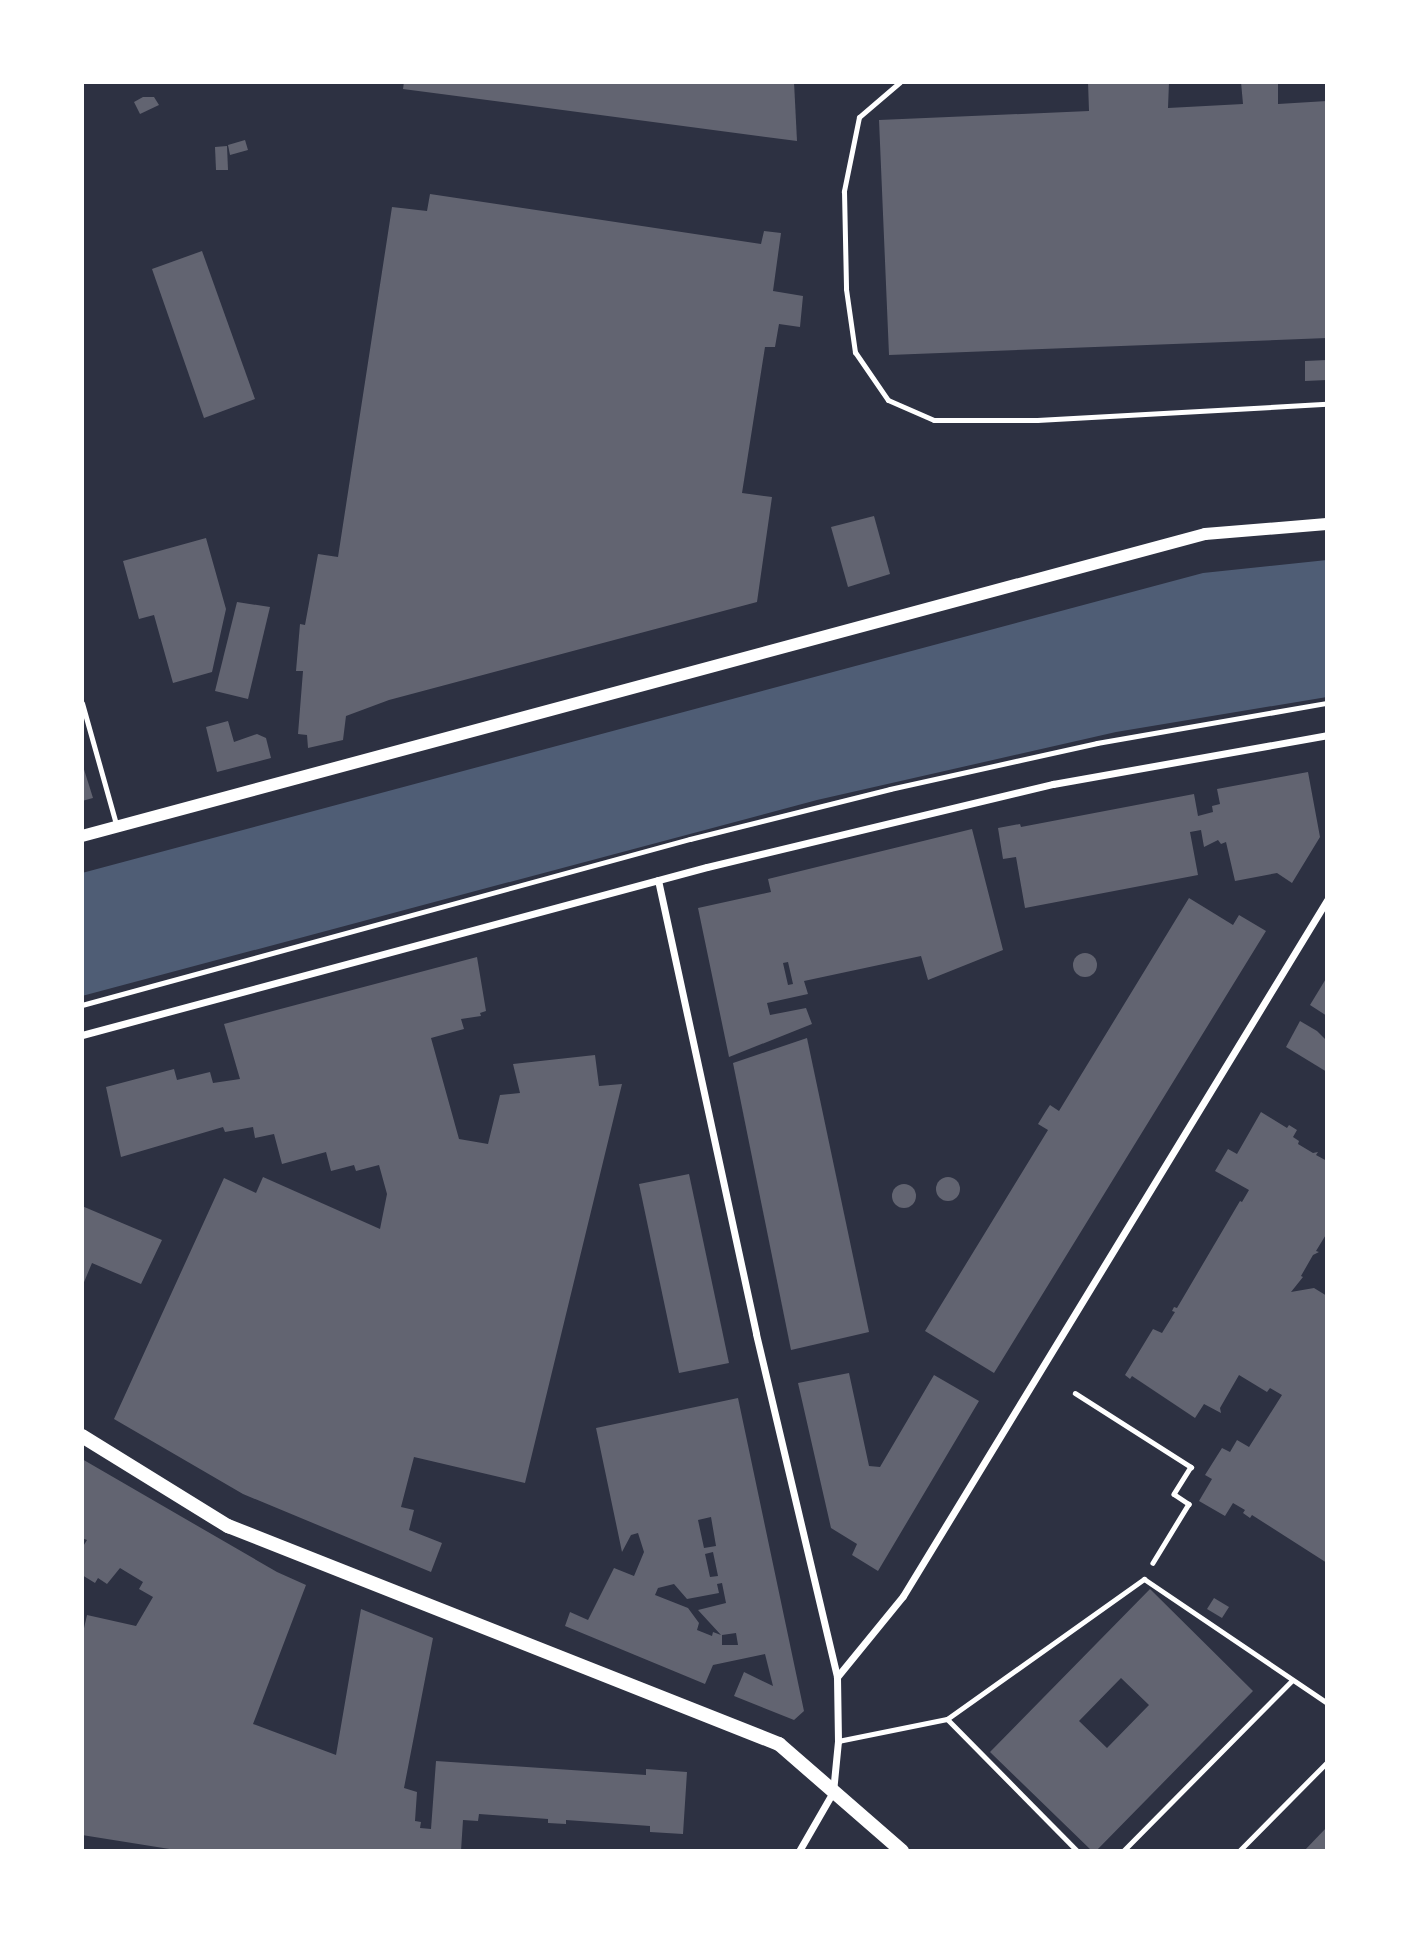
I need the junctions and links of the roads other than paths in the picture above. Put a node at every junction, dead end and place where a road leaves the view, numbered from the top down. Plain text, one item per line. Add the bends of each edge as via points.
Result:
1 (900, 82) edge
2 (1327, 404) edge
3 (1327, 524) edge
4 (82, 703) edge
5 (1327, 735) edge
6 (117, 827) junction
7 (82, 836) edge
8 (657, 880) junction
9 (1327, 901) edge
10 (82, 1035) edge
11 (82, 1436) edge
12 (837, 1678) junction
13 (1292, 1680) junction
14 (1327, 1703) edge
15 (947, 1719) junction
16 (838, 1741) junction
17 (1327, 1762) edge
18 (833, 1792) junction
19 (799, 1851) edge
20 (902, 1851) edge
21 (1077, 1851) edge
22 (1123, 1851) edge
23 (1239, 1851) edge

1 - 2 lane via 859,117 844,191 846,289 855,352 888,400 934,420 1063,419
3 - 6 street via 1205,534
4 - 6 lane
5 - 8 street via 1053,784
6 - 7 street
8 - 10 street
8 - 12 street
9 - 12 street via 903,1596
11 - 18 main road via 228,1526 779,1744
12 - 16 street
13 - 14 lane
13 - 15 lane via 1144,1579
13 - 22 lane
15 - 16 lane
15 - 21 lane
16 - 18 street
17 - 23 lane
18 - 19 street
18 - 20 main road

